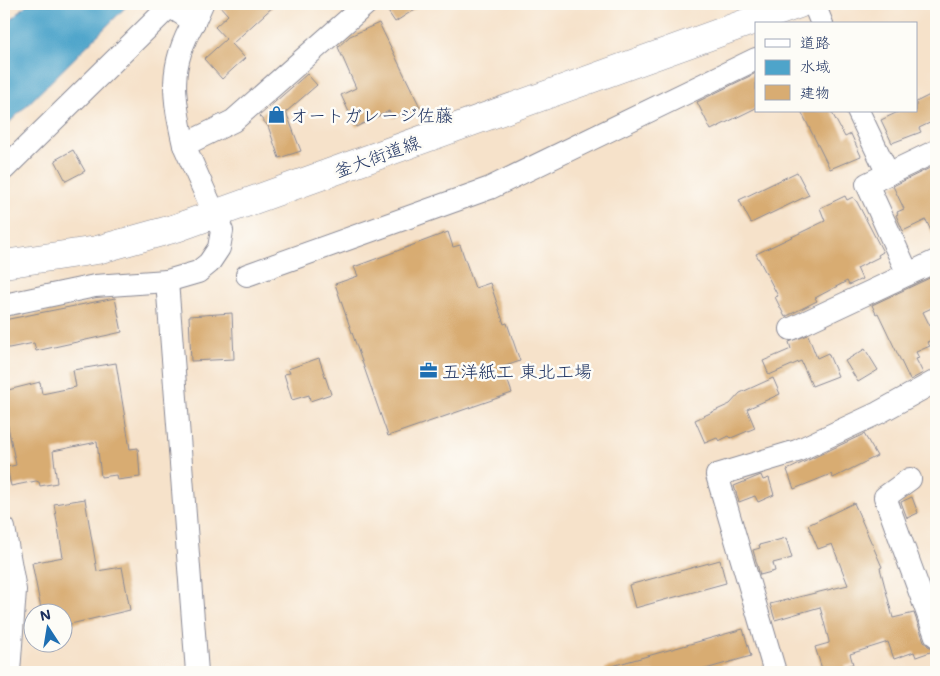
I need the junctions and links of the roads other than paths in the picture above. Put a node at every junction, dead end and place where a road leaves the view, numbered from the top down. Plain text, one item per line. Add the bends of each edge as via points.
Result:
1 (366, 4) edge
2 (800, 4) edge
3 (814, 4) edge
4 (198, 13) edge
5 (821, 22) edge
6 (755, 59) edge
7 (858, 112) edge
8 (184, 145) junction
9 (936, 151) edge
10 (4, 169) edge
11 (888, 174) junction
12 (216, 214) junction
13 (936, 261) edge
14 (4, 264) edge
15 (908, 274) junction
16 (247, 275) dead end
17 (168, 281) junction
18 (4, 305) edge
19 (791, 329) dead end
20 (936, 381) edge
21 (910, 479) dead end
22 (4, 528) edge
23 (936, 636) edge
24 (9, 672) edge
25 (197, 672) edge
26 (775, 672) edge

1 - 8 street via 233,121
2 - 12 street, 釜大街道線
3 - 5 street
4 - 8 street via 181,44 174,89
4 - 10 street via 170,6
6 - 16 street via 490,188
7 - 11 street
8 - 12 street
9 - 11 street
11 - 15 street via 867,184
12 - 14 street, 釜大街道線 via 97,250
12 - 17 street via 222,231 216,255 198,272
13 - 15 street
15 - 19 street
17 - 18 street via 95,286
17 - 25 street
20 - 26 street via 797,452 717,476
21 - 23 street via 885,497
22 - 24 street via 15,590

